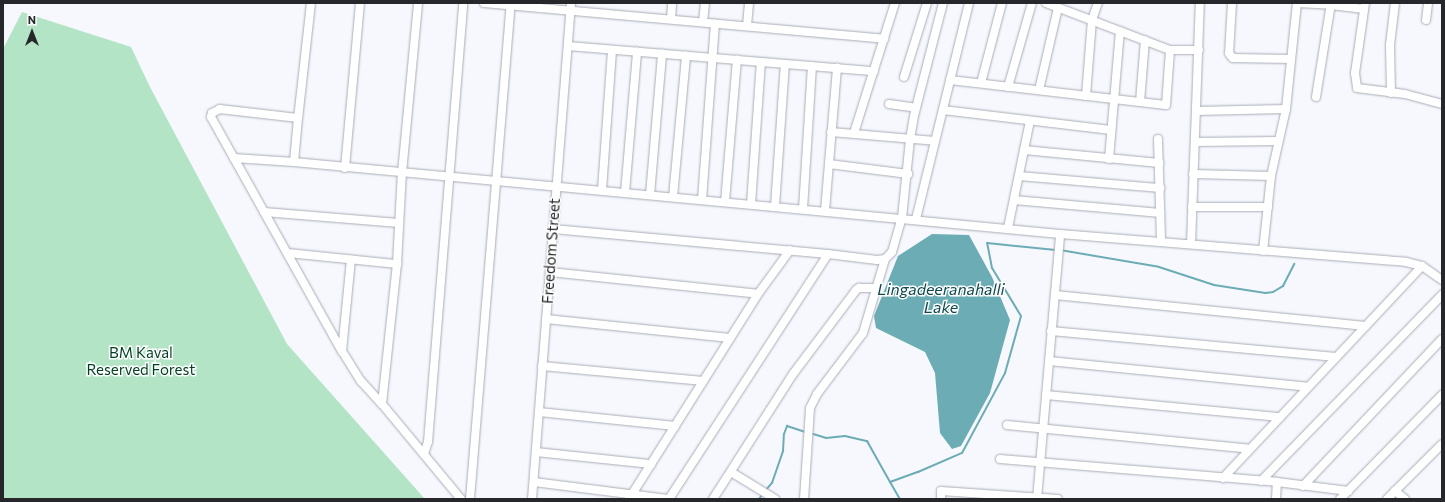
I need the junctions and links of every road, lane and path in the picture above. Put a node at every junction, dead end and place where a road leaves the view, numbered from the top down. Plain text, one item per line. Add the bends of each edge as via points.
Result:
1 (311, 3) edge
2 (360, 3) edge
3 (418, 3) edge
4 (463, 3) edge
5 (484, 3) edge
6 (672, 3) edge
7 (705, 3) edge
8 (749, 3) edge
9 (895, 3) edge
10 (927, 3) edge
11 (943, 3) edge
12 (969, 3) edge
13 (1002, 3) edge
14 (1032, 3) edge
15 (1046, 3) edge
16 (1098, 3) edge
17 (1200, 3) edge
18 (1232, 3) edge
19 (1297, 3) edge
20 (1395, 3) edge
21 (1428, 3) edge
22 (1331, 4) edge
23 (511, 6) junction
24 (1364, 6) edge
25 (571, 7) edge
26 (1058, 8) junction
27 (671, 19) junction
28 (1092, 20) junction
29 (1426, 20) dead end
30 (703, 22) junction
31 (715, 23) junction
32 (747, 26) junction
33 (1120, 31) junction
34 (884, 39) junction
35 (1145, 40) junction
36 (568, 46) junction
37 (612, 50) junction
38 (1170, 50) junction
39 (1199, 50) junction
40 (637, 52) junction
41 (662, 54) junction
42 (686, 56) junction
43 (713, 58) junction
44 (1291, 59) junction
45 (737, 60) junction
46 (761, 62) junction
47 (785, 64) junction
48 (812, 66) junction
49 (837, 68) junction
50 (874, 71) junction
51 (904, 77) dead end
52 (950, 80) junction
53 (981, 83) junction
54 (1008, 86) junction
55 (1039, 90) junction
56 (1391, 92) junction
57 (1086, 96) junction
58 (1316, 97) dead end
59 (1115, 99) junction
60 (1140, 102) junction
61 (889, 104) dead end
62 (1442, 104) edge
63 (916, 108) junction
64 (1286, 109) junction
65 (943, 110) junction
66 (1196, 112) junction
67 (298, 118) junction
68 (1030, 120) junction
69 (1111, 130) junction
70 (831, 132) junction
71 (854, 133) junction
72 (910, 139) junction
73 (1158, 139) dead end
74 (935, 141) junction
75 (1278, 141) junction
76 (1195, 142) junction
77 (1024, 150) junction
78 (234, 158) junction
79 (1109, 159) junction
80 (294, 162) junction
81 (1159, 163) junction
82 (829, 164) junction
83 (345, 168) junction
84 (402, 173) junction
85 (908, 174) junction
86 (1193, 174) junction
87 (1018, 176) junction
88 (1271, 176) junction
89 (450, 177) junction
90 (495, 181) junction
91 (556, 186) junction
92 (1160, 188) junction
93 (602, 190) junction
94 (625, 192) junction
95 (650, 195) junction
96 (673, 197) junction
97 (702, 200) junction
98 (1014, 200) junction
99 (725, 202) junction
100 (751, 204) junction
101 (775, 206) junction
102 (1192, 207) junction
103 (1268, 207) junction
104 (803, 209) junction
105 (825, 211) junction
106 (264, 212) junction
107 (1160, 213) junction
108 (902, 218) junction
109 (916, 219) junction
110 (399, 223) junction
111 (1008, 228) junction
112 (553, 229) junction
113 (1060, 234) junction
114 (1161, 241) junction
115 (1191, 244) junction
116 (790, 250) junction
117 (1263, 251) junction
118 (288, 253) junction
119 (828, 254) junction
120 (351, 259) junction
121 (886, 259) junction
122 (397, 264) junction
123 (1422, 266) junction
124 (550, 272) junction
125 (1442, 280) edge
126 (876, 288) junction
127 (758, 294) junction
128 (1054, 295) junction
129 (1442, 295) edge
130 (546, 319) junction
131 (1365, 326) junction
132 (1052, 331) junction
133 (730, 338) junction
134 (1442, 339) edge
135 (342, 351) junction
136 (1336, 357) junction
137 (1049, 361) junction
138 (542, 366) junction
139 (703, 381) junction
140 (1308, 387) junction
141 (1442, 395) edge
142 (1046, 396) junction
143 (382, 404) junction
144 (539, 412) junction
145 (1280, 417) junction
146 (1007, 425) dead end
147 (675, 426) junction
148 (1043, 428) junction
149 (1442, 444) edge
150 (1250, 449) junction
151 (536, 452) junction
152 (424, 454) junction
153 (1000, 459) dead end
154 (1040, 462) junction
155 (651, 464) junction
156 (730, 472) junction
157 (1223, 478) junction
158 (1261, 481) junction
159 (534, 482) junction
160 (1276, 482) junction
161 (1303, 486) junction
162 (1348, 491) junction
163 (1395, 491) junction
164 (630, 497) edge
165 (766, 497) edge
166 (1037, 498) edge
167 (461, 499) edge
168 (470, 499) edge
169 (532, 499) edge
170 (668, 499) edge
171 (713, 499) edge
172 (775, 499) edge
173 (804, 499) edge
174 (941, 499) edge
175 (1058, 499) edge
176 (1276, 499) edge
177 (1340, 499) edge
178 (1387, 499) edge
179 (1404, 499) edge

1 - 67 street
2 - 83 street
3 - 84 street
4 - 89 street
5 - 23 street
6 - 27 street
7 - 30 street
8 - 32 street
9 - 34 street
10 - 51 street
11 - 63 street
12 - 52 street
13 - 53 street
14 - 54 street
15 - 26 street
16 - 28 street
17 - 39 street
18 - 44 street via 1229,53 1233,58
19 - 22 street
19 - 44 street
20 - 56 street via 1390,45
21 - 29 street
22 - 24 street
22 - 58 street
23 - 25 street
23 - 90 street
24 - 56 street via 1355,74 1357,88
25 - 27 street
25 - 36 street, Freedom Street
26 - 28 street
26 - 55 street
27 - 30 street
28 - 33 street
28 - 57 street
30 - 31 street
31 - 32 street
31 - 43 street
32 - 34 street
33 - 35 street
33 - 59 street
34 - 50 street
35 - 38 street
35 - 60 street
36 - 37 street
36 - 91 street, Freedom Street
37 - 40 street
37 - 93 street
38 - 39 street
38 - 60 street via 1166,105
39 - 66 street
40 - 41 street
40 - 94 street
41 - 42 street
41 - 95 street
42 - 43 street
42 - 96 street
43 - 45 street
43 - 97 street
44 - 64 street
45 - 46 street
45 - 99 street
46 - 47 street
46 - 100 street
47 - 48 street
47 - 101 street
48 - 49 street
48 - 104 street
49 - 50 street
49 - 70 street
50 - 71 street
52 - 53 street
52 - 65 street
53 - 54 street
54 - 55 street
55 - 57 street
56 - 62 street
57 - 59 street
59 - 60 street
59 - 69 street
61 - 63 street
63 - 72 street
64 - 66 street
64 - 75 street
65 - 68 street
65 - 74 street
66 - 76 street
67 - 78 street via 220,109 212,113 211,117
67 - 80 street
68 - 69 street
68 - 77 street
69 - 79 street
70 - 71 street
70 - 82 street
71 - 72 street
72 - 74 street
72 - 85 street
73 - 81 street
74 - 109 street
75 - 76 street
75 - 88 street
76 - 86 street
77 - 79 street
77 - 87 street
78 - 80 street
78 - 106 street
79 - 81 street
80 - 83 street
81 - 92 street
82 - 85 street
82 - 105 street
83 - 84 street
84 - 89 street
84 - 110 street
85 - 108 street
86 - 88 street
86 - 102 street
87 - 92 street
87 - 98 street
88 - 103 street
89 - 90 street
89 - 152 street via 429,434
90 - 91 street
90 - 168 street
91 - 93 street
91 - 112 street, Freedom Street
92 - 107 street
93 - 94 street
94 - 95 street
95 - 96 street
96 - 97 street
97 - 99 street
98 - 107 street
98 - 111 street
99 - 100 street
100 - 101 street
101 - 104 street
102 - 103 street
102 - 115 street
103 - 117 street
104 - 105 street
105 - 108 street
106 - 110 street
106 - 118 street
107 - 114 street
108 - 109 street
108 - 121 street via 892,252
109 - 111 street
110 - 122 street
111 - 113 street
112 - 116 street
112 - 124 street, Freedom Street
113 - 114 street
113 - 128 street
114 - 115 street
115 - 117 street
116 - 119 street
116 - 127 street
117 - 123 street via 1406,262
118 - 120 street
118 - 135 street
119 - 121 street
119 - 170 street
120 - 122 street
120 - 135 street
121 - 126 street
122 - 143 street
123 - 125 street
123 - 131 street
124 - 127 street
124 - 130 street, Freedom Street
126 - 156 street via 856,290 793,374
126 - 173 street via 864,333 817,394 810,408
127 - 133 street
128 - 131 street
128 - 132 street
129 - 158 street
130 - 133 street
130 - 138 street, Freedom Street
131 - 136 street
132 - 136 street
132 - 137 street
133 - 139 street
134 - 161 street
135 - 143 street via 361,380
136 - 140 street
137 - 140 street
137 - 142 street
138 - 139 street
138 - 144 street, Freedom Street
139 - 147 street
140 - 145 street
141 - 162 street
142 - 145 street
142 - 148 street
143 - 152 street
144 - 147 street
144 - 151 street, Freedom Street
145 - 150 street
146 - 148 street
147 - 155 street
148 - 150 street
148 - 154 street
149 - 163 street
150 - 157 street
151 - 155 street
151 - 159 street, Freedom Street
152 - 167 street
153 - 154 street
154 - 157 street
154 - 166 street
155 - 164 street
156 - 165 street
156 - 171 street
157 - 158 street
158 - 160 street
159 - 164 street
159 - 169 street, Freedom Street
160 - 161 street
160 - 176 street
161 - 162 street
162 - 177 street
163 - 178 street
163 - 179 street
164 - 170 street
165 - 172 street
166 - 174 street via 941,491
166 - 175 street

